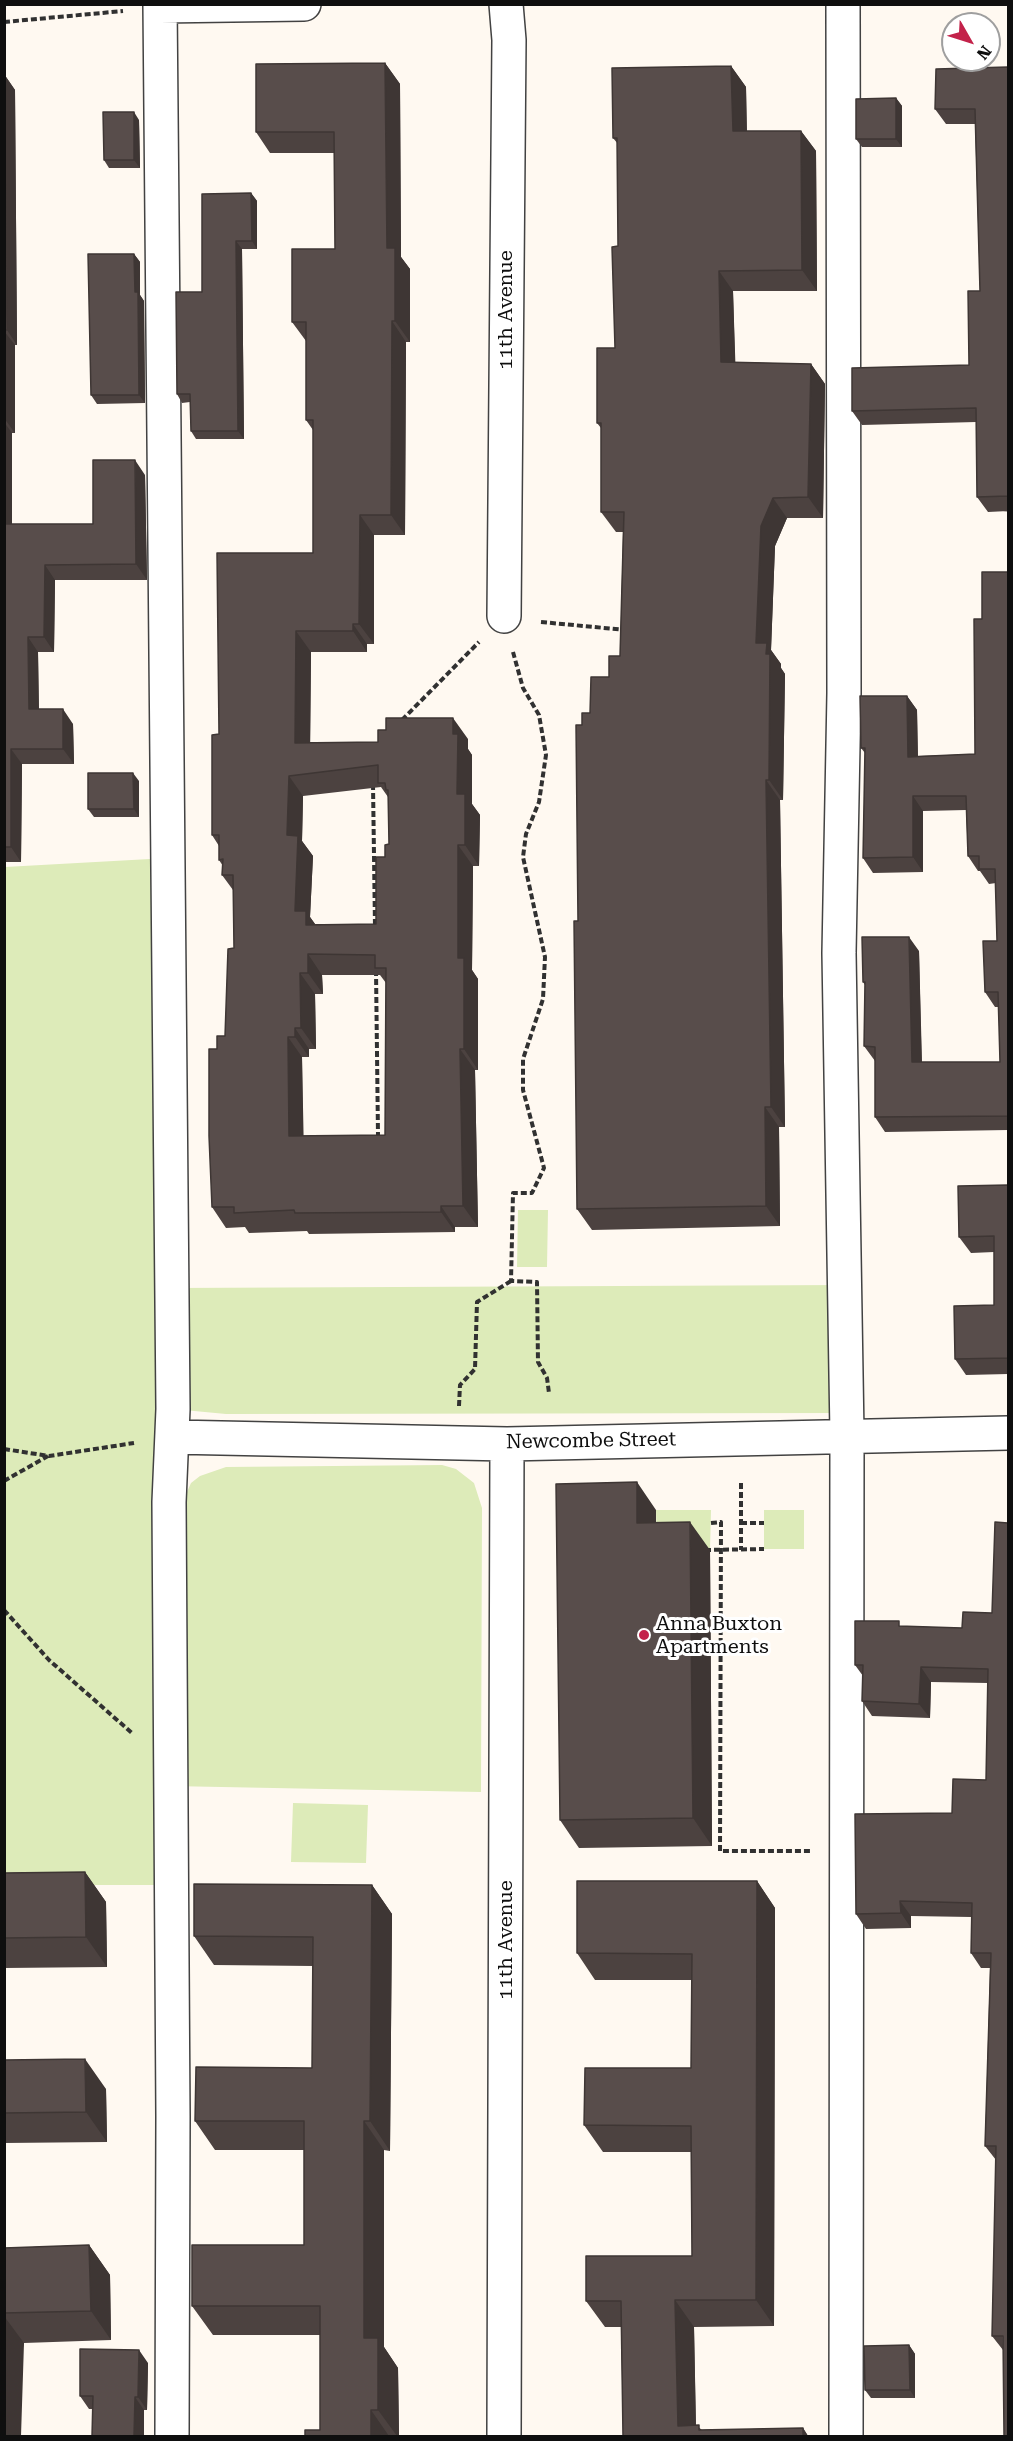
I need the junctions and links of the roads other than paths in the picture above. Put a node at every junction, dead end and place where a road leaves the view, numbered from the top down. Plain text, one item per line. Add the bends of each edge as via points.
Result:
1 (304, 4) edge
2 (506, 4) edge
3 (843, 4) edge
4 (160, 5) edge
5 (504, 616) road end
6 (1008, 1433) edge
7 (847, 1434) junction
8 (173, 1437) junction
9 (507, 1444) junction
10 (172, 2436) edge
11 (504, 2436) edge
12 (846, 2436) edge

1 - 4 street
2 - 5 street, 11th Avenue via 509,40
3 - 7 street via 844,693 839,953
4 - 8 street
6 - 7 street, Newcombe Street
7 - 9 street, Newcombe Street
7 - 12 street
8 - 9 street, Newcombe Street
8 - 10 street via 169,1502
9 - 11 street, 11th Avenue

